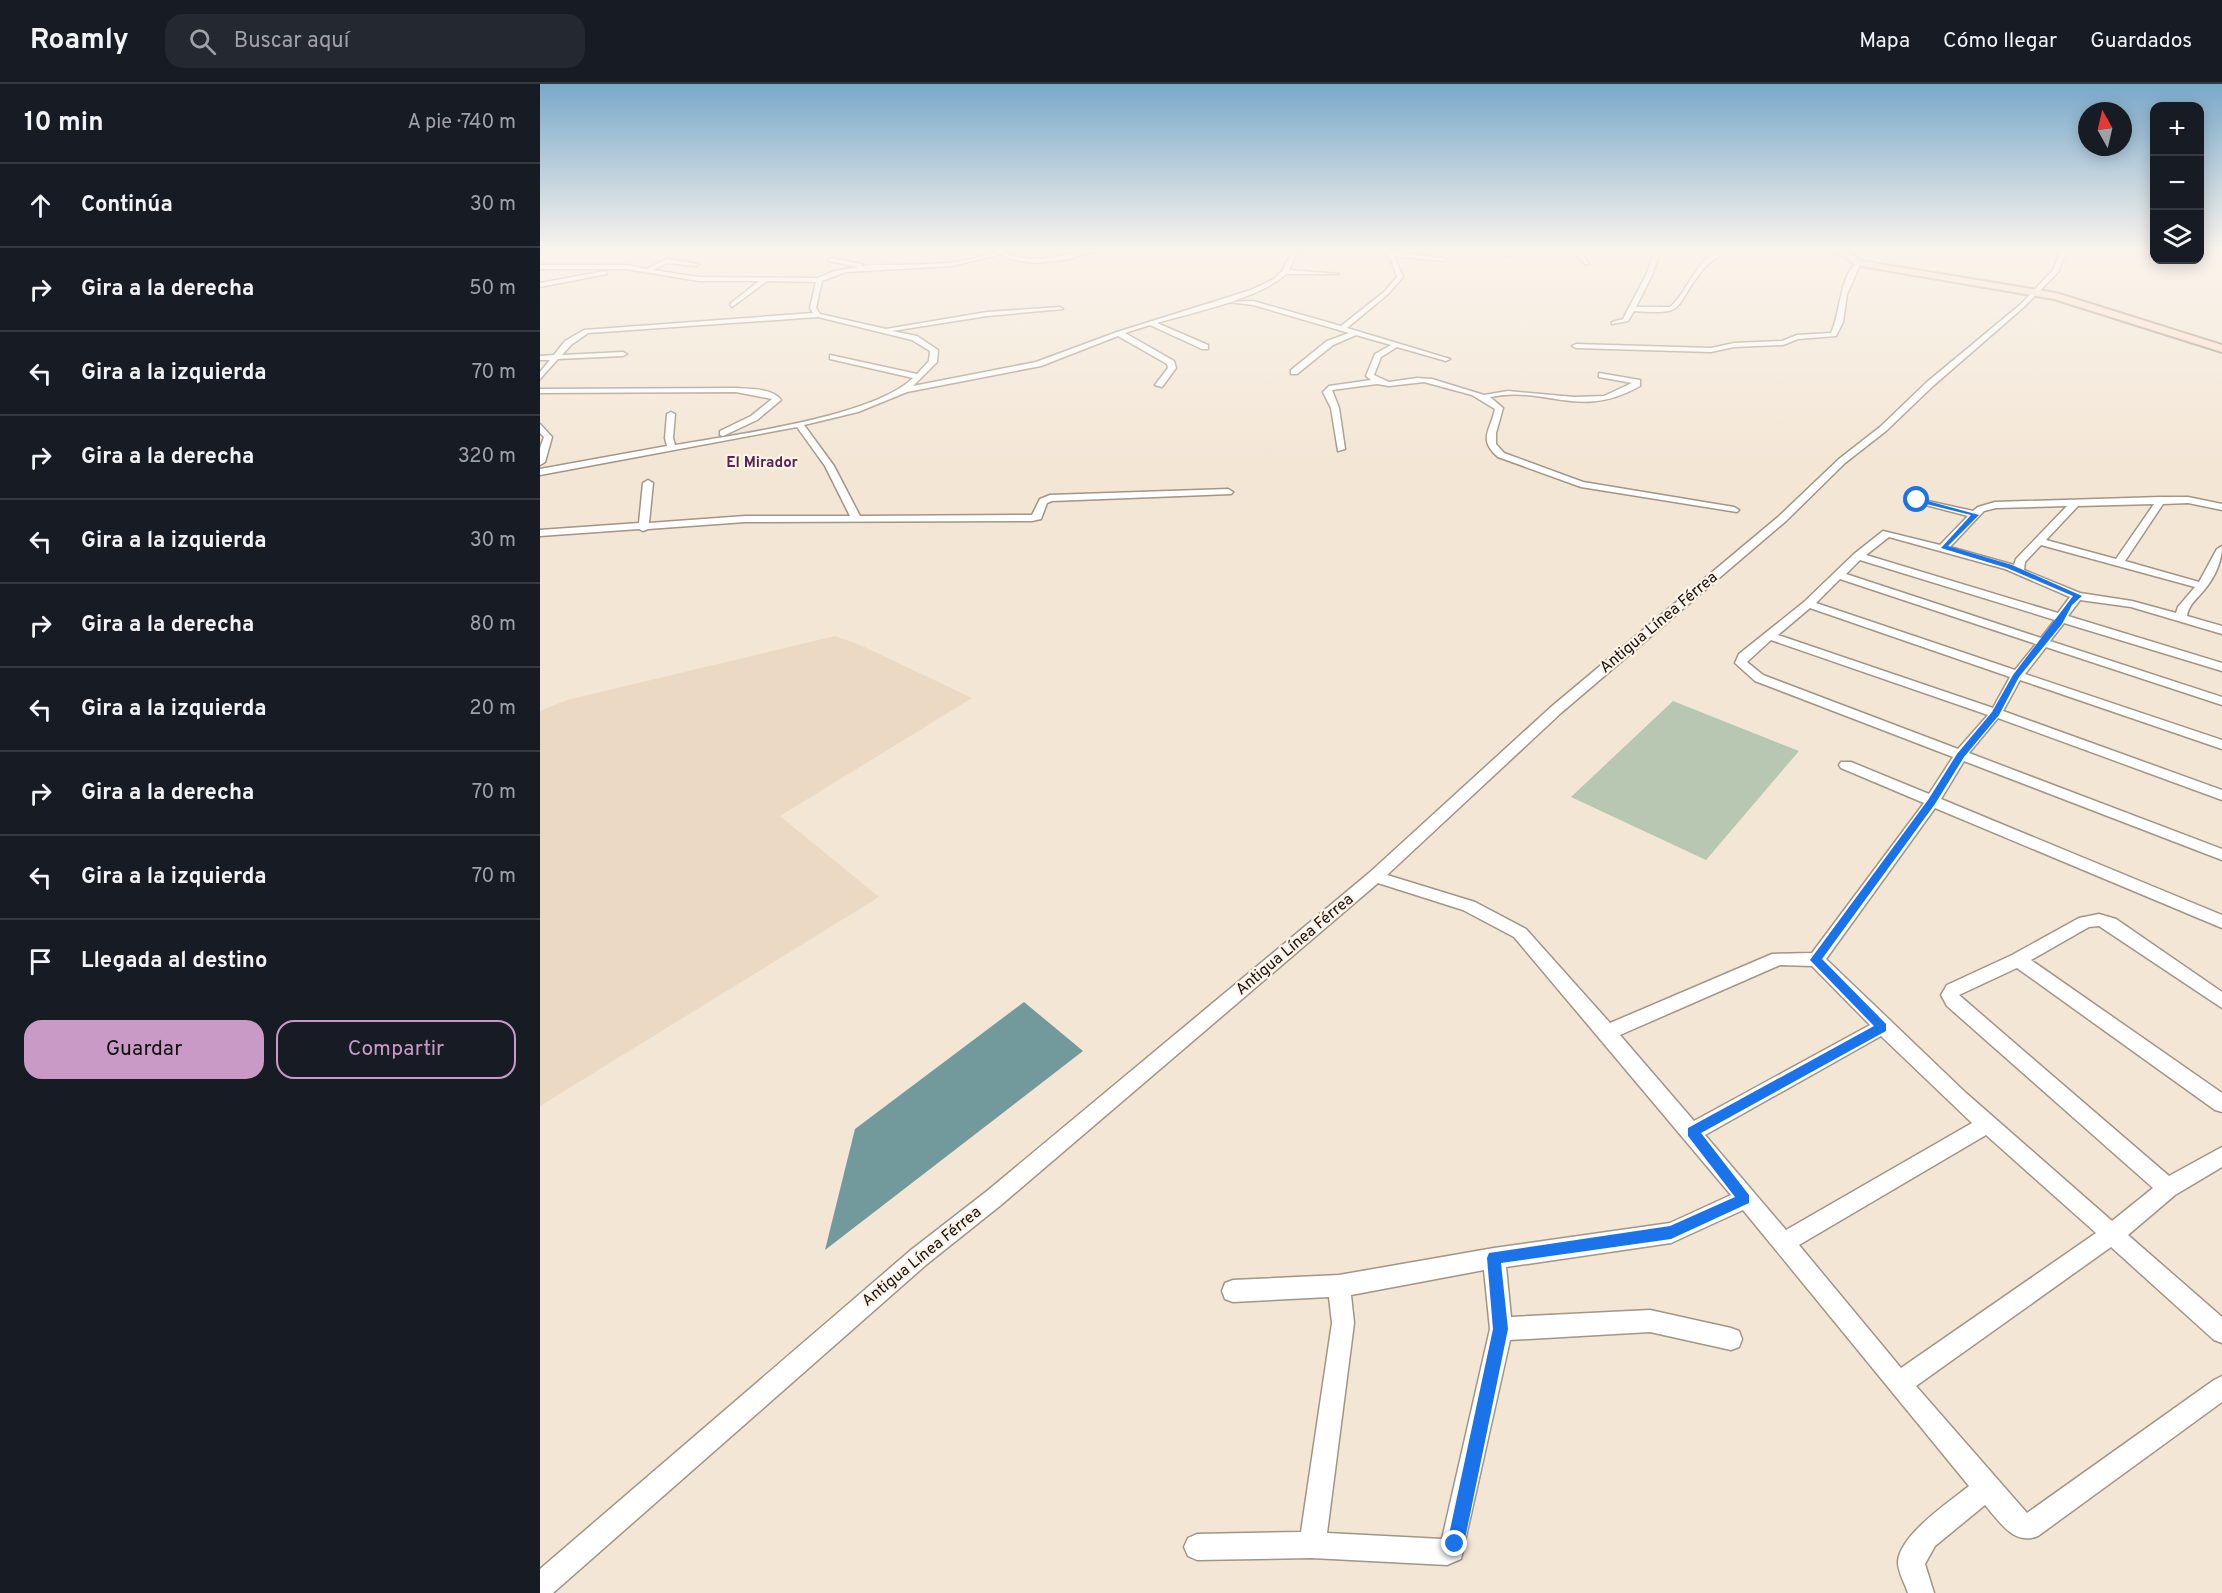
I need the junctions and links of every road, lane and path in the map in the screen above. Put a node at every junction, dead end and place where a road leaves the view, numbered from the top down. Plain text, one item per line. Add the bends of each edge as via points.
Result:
1 (739, 320) edge
2 (841, 320) edge
3 (945, 320) edge
4 (1162, 320) edge
5 (1309, 320) edge
6 (1353, 320) edge
7 (1624, 320) edge
8 (1840, 320) edge
9 (2005, 320) edge
10 (2145, 320) edge
11 (1614, 323) dead end
12 (1153, 324) junction
13 (883, 330) junction
14 (1341, 330) junction
15 (1119, 333) junction
16 (1355, 333) junction
17 (1396, 345) junction
18 (1576, 346) dead end
19 (1205, 347) dead end
20 (2222, 347) edge
21 (623, 354) dead end
22 (559, 357) junction
23 (833, 357) dead end
24 (540, 358) edge
25 (1446, 359) dead end
26 (1294, 372) dead end
27 (1602, 375) dead end
28 (916, 376) junction
29 (540, 378) edge
30 (1376, 382) junction
31 (1159, 385) dead end
32 (905, 390) junction
33 (540, 392) edge
34 (1485, 397) junction
35 (671, 414) dead end
36 (799, 424) junction
37 (540, 426) edge
38 (699, 443) junction
39 (672, 448) junction
40 (1341, 449) dead end
41 (540, 462) edge
42 (540, 472) edge
43 (648, 483) dead end
44 (1228, 492) dead end
45 (1917, 500) dead end
46 (2161, 500) junction
47 (2075, 503) junction
48 (2222, 507) edge
49 (1734, 510) dead end
50 (1975, 515) junction
51 (856, 517) junction
52 (643, 528) junction
53 (540, 533) edge
54 (2039, 541) junction
55 (1944, 547) junction
56 (2222, 549) edge
57 (1858, 556) junction
58 (2119, 562) junction
59 (2019, 570) junction
60 (1838, 575) junction
61 (2202, 586) junction
62 (2078, 596) junction
63 (1808, 604) junction
64 (2181, 616) junction
65 (2062, 618) junction
66 (2222, 630) edge
67 (1770, 636) junction
68 (2043, 644) junction
69 (2222, 667) edge
70 (2016, 677) junction
71 (2222, 700) edge
72 (1996, 713) junction
73 (2222, 745) edge
74 (1960, 756) junction
75 (1846, 765) dead end
76 (2222, 795) edge
77 (1932, 802) junction
78 (2222, 855) edge
79 (1375, 877) junction
80 (2222, 922) edge
81 (1816, 960) junction
82 (2018, 960) junction
83 (2222, 1000) edge
84 (1882, 1027) junction
85 (1608, 1032) junction
86 (2222, 1104) edge
87 (1988, 1124) junction
88 (1692, 1132) junction
89 (2222, 1156) edge
90 (2168, 1188) junction
91 (1744, 1199) junction
92 (2114, 1233) junction
93 (1783, 1243) junction
94 (1494, 1258) junction
95 (1339, 1286) junction
96 (1233, 1291) dead end
97 (1501, 1329) junction
98 (2222, 1332) edge
99 (1731, 1338) dead end
100 (1899, 1384) junction
101 (2222, 1388) edge
102 (1988, 1487) junction
103 (1312, 1545) junction
104 (1197, 1547) dead end
105 (540, 1587) edge
106 (1921, 1593) edge

1 - 22 street via 586,331 568,343
2 - 13 street
3 - 13 street
4 - 12 street
5 - 14 street
6 - 14 street
7 - 11 street
8 - 18 street via 1834,335 1797,337 1783,344 1734,345 1711,350
9 - 79 street, Antigua Línea Férrea via 1842,461 1782,519 1556,710
10 - 20 main road
12 - 15 street
12 - 19 street
13 - 28 street via 915,338 934,350 933,362
14 - 16 street
15 - 31 street via 1171,363 1172,368
15 - 32 street via 1038,364
16 - 17 street
16 - 26 street via 1330,343
17 - 25 street
17 - 30 street via 1378,356 1370,376
21 - 22 street
22 - 24 street
22 - 29 street
23 - 28 street
27 - 34 street via 1637,384 1623,393 1589,402 1518,393
28 - 32 street
30 - 34 street via 1398,385 1426,380
30 - 40 street via 1329,388
32 - 36 street via 855,410
33 - 38 street via 736,390 758,392 777,400 754,418
34 - 49 street via 1499,408 1490,443 1501,455 1581,484
35 - 39 street
36 - 38 street
36 - 51 street via 829,466
37 - 41 street via 548,437
38 - 39 street
39 - 42 street
43 - 52 street
44 - 51 street via 1050,498 1043,501 1032,519
45 - 50 street
46 - 47 street
46 - 48 street via 2195,500
46 - 58 street
47 - 50 street via 1995,505
47 - 54 street
50 - 55 street
51 - 52 street via 745,519
52 - 53 street
54 - 58 street
54 - 59 street via 2020,561
55 - 57 street via 1887,533
55 - 59 street
56 - 61 street
57 - 60 street
57 - 65 street
58 - 61 street
59 - 62 street
60 - 63 street
60 - 68 street
61 - 64 street via 2182,609
62 - 64 street
62 - 65 street
63 - 67 street
63 - 70 street
64 - 66 street
65 - 68 street
65 - 69 street
67 - 72 street
67 - 74 street via 1743,657 1741,663 1746,670
68 - 70 street
68 - 71 street
70 - 72 street
70 - 73 street
72 - 74 street
72 - 76 street
74 - 77 street
74 - 78 street
75 - 77 street
77 - 80 street
77 - 81 street
79 - 85 street via 1457,902 1507,924 1520,933
79 - 105 street, Antigua Línea Férrea via 919,1257
81 - 84 street
81 - 85 street via 1778,959
82 - 83 street via 2085,922 2099,920 2110,923
82 - 86 street
82 - 90 street via 1953,990 1953,1001
84 - 87 street
84 - 88 street
85 - 88 street
87 - 92 street
87 - 93 street
88 - 91 street
89 - 90 street
90 - 92 street
91 - 93 street
91 - 94 street via 1671,1233
92 - 98 street
92 - 100 street
93 - 100 street
94 - 95 street
94 - 97 street
95 - 96 street
95 - 103 street via 1343,1323
97 - 99 street via 1650,1321
97 - 103 street via 1452,1550
100 - 102 street
101 - 102 street via 2029,1527 2021,1526
102 - 106 street via 1919,1545 1911,1562
103 - 104 street

